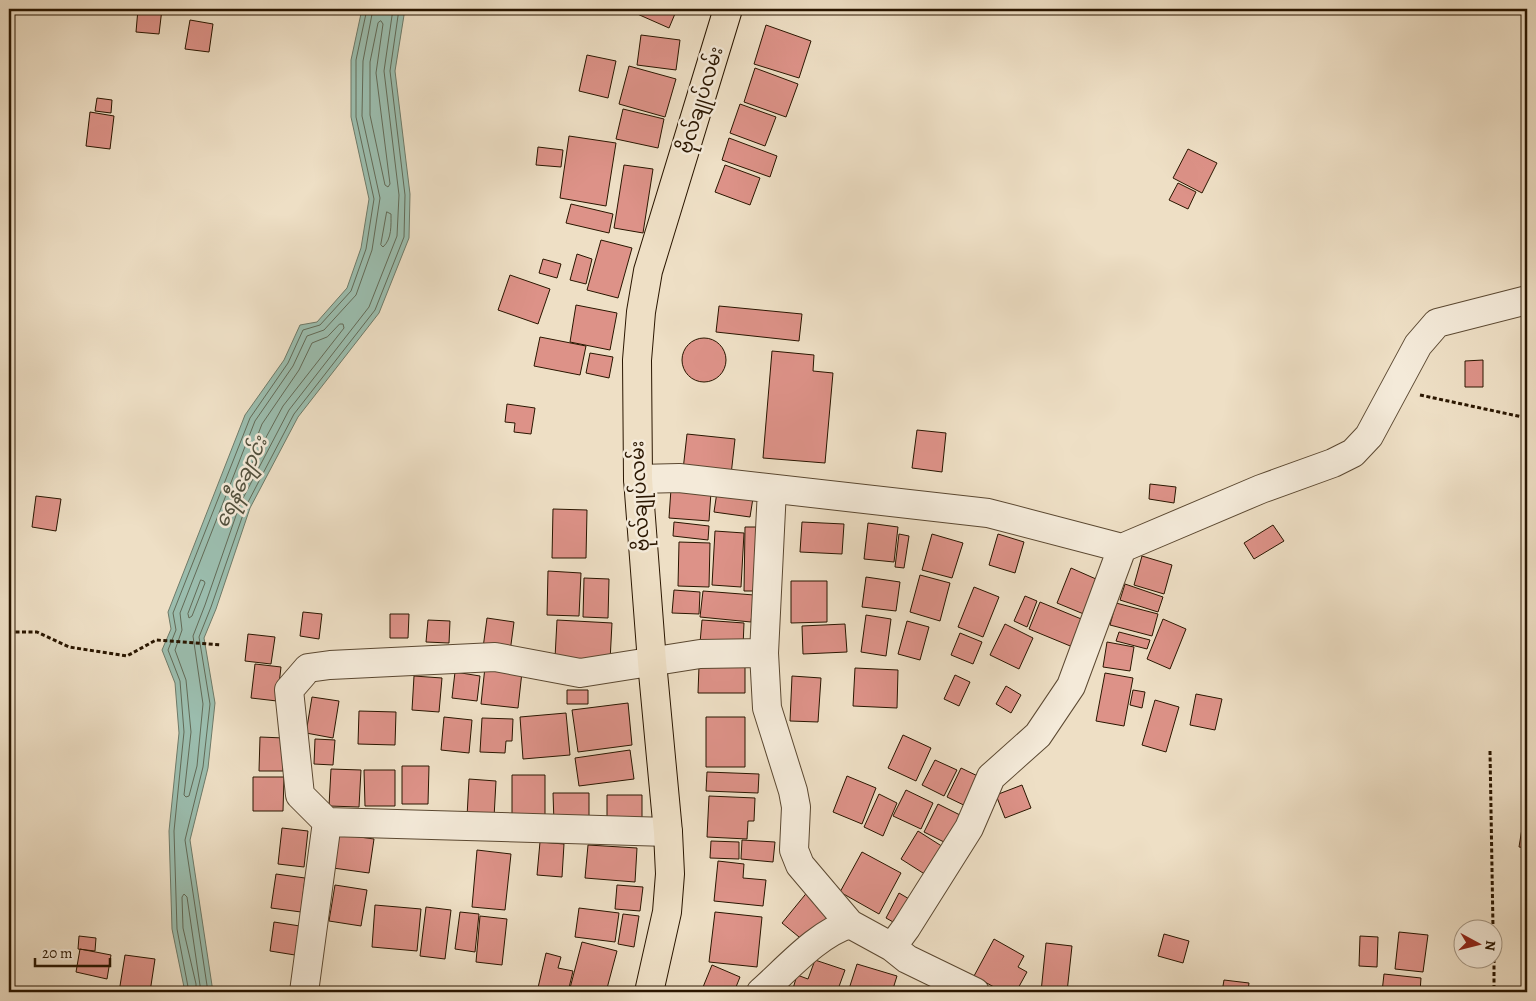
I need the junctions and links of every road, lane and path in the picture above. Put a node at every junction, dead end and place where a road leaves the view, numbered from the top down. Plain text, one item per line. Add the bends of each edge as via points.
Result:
1 (728, 9) edge
2 (1527, 300) edge
3 (1395, 389) junction
4 (1527, 418) edge
5 (638, 479) junction
6 (772, 490) junction
7 (1122, 548) junction
8 (9, 632) edge
9 (222, 645) dead end
10 (764, 654) junction
11 (652, 662) junction
12 (1490, 751) dead end
13 (327, 822) junction
14 (668, 832) junction
15 (1493, 918) edge
16 (850, 924) junction
17 (892, 947) junction
18 (1494, 968) edge
19 (304, 992) edge
20 (649, 992) edge
21 (761, 992) edge
22 (975, 992) edge
23 (1494, 992) edge

1 - 5 main road, ဗိုလ်‌ချုပ်‌လမ်း via 648,271 637,360
2 - 3 street via 1437,323 1418,345
3 - 4 path
3 - 7 street via 1369,436 1353,453
5 - 6 street via 679,478
5 - 11 main road, ဗိုလ်‌ချုပ်‌လမ်း
6 - 7 street via 988,513
6 - 10 street
7 - 17 street via 1070,686 1038,735 991,777 969,828
8 - 9 path via 37,632 69,647 127,656 156,640
10 - 11 street via 700,654
10 - 16 street via 767,708 796,807 794,850 800,864
11 - 13 street via 580,673 495,657 308,668 289,690 300,795
11 - 14 main road, ဗိုလ်‌ချုပ်‌လမ်း
12 - 15 path
13 - 14 street
13 - 19 street
14 - 20 main road, ဗိုလ်‌ချုပ်‌လမ်း via 668,912
16 - 17 street
16 - 21 street via 837,928 818,941
17 - 22 street via 907,959
18 - 23 path

